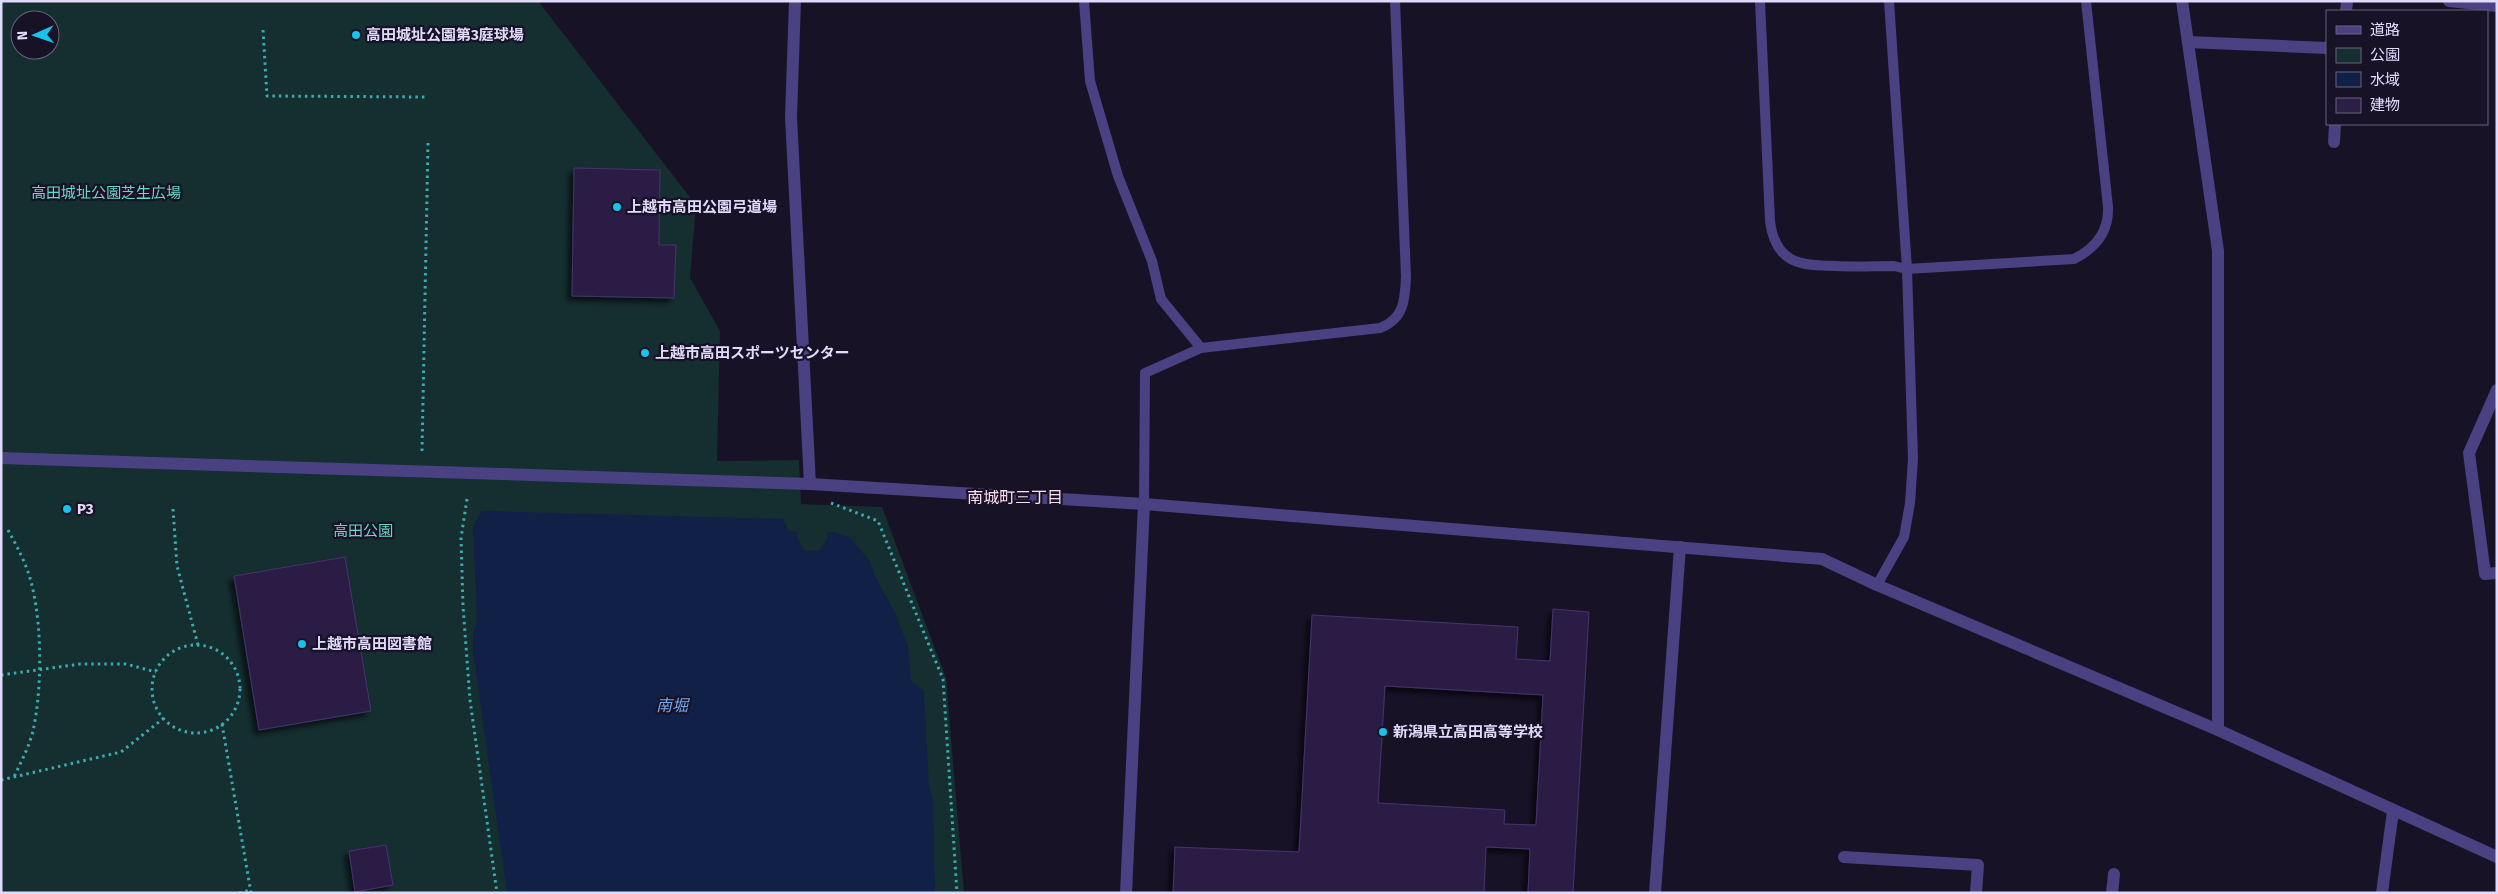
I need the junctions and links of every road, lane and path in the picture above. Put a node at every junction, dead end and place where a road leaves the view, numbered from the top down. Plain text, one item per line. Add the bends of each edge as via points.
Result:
1 (795, 1) edge
2 (1084, 1) edge
3 (1395, 1) edge
4 (1760, 1) edge
5 (1889, 1) edge
6 (2086, 1) edge
7 (2182, 1) edge
8 (2449, 1) edge
9 (2497, 6) edge
10 (263, 30) dead end
11 (2188, 42) junction
12 (2326, 48) edge
13 (427, 96) dead end
14 (2336, 125) edge
15 (2334, 142) dead end
16 (428, 143) dead end
17 (1907, 269) junction
18 (1201, 348) junction
19 (2497, 390) edge
20 (422, 450) dead end
21 (1, 458) edge
22 (810, 484) junction
23 (467, 499) dead end
24 (828, 502) dead end
25 (1144, 504) junction
26 (173, 509) dead end
27 (8, 530) dead end
28 (1680, 547) junction
29 (2497, 573) edge
30 (1877, 585) junction
31 (198, 645) junction
32 (39, 668) junction
33 (156, 672) junction
34 (1, 675) edge
35 (164, 718) junction
36 (222, 724) junction
37 (2218, 730) junction
38 (14, 777) junction
39 (1, 780) edge
40 (2393, 811) junction
41 (1844, 857) dead end
42 (2497, 857) edge
43 (2114, 874) dead end
44 (251, 892) edge
45 (239, 893) edge
46 (497, 893) edge
47 (958, 893) edge
48 (1126, 893) edge
49 (1654, 893) edge
50 (1976, 893) edge
51 (2112, 893) edge
52 (2382, 893) edge

1 - 22 street via 791,117
2 - 18 lane via 1090,81 1118,176 1152,261 1161,299
3 - 18 lane via 1406,277 1401,312 1393,322 1380,328
4 - 17 lane via 1770,221 1774,241 1791,260 1807,266 1894,266
5 - 17 lane
6 - 17 lane via 2108,207 2102,236 2074,259
7 - 11 street
8 - 9 street
10 - 13 path via 267,96
11 - 12 street
11 - 37 street via 2218,251
14 - 15 street
16 - 20 path
17 - 30 lane via 1913,459 1910,503 1904,538
18 - 25 lane via 1145,373
19 - 29 street via 2469,453 2485,574
21 - 22 street
22 - 25 street
23 - 46 path via 461,538 469,691
24 - 47 path via 878,521 943,679
25 - 28 street
25 - 48 street
26 - 31 path via 177,566
27 - 32 path via 26,566 38,630
28 - 30 street via 1822,559
28 - 49 street
30 - 37 street
31 - 33 path via 176,650 167,656
31 - 36 path via 220,652 229,659 239,680 238,702
32 - 33 path via 126,664
32 - 34 path
32 - 38 path via 33,731
33 - 35 path via 153,698
35 - 36 path via 172,726 194,732 205,732
35 - 38 path via 121,752
36 - 44 path
37 - 40 street
38 - 39 path
40 - 42 street
40 - 52 street
41 - 50 street via 1978,864
43 - 51 street
44 - 45 path

